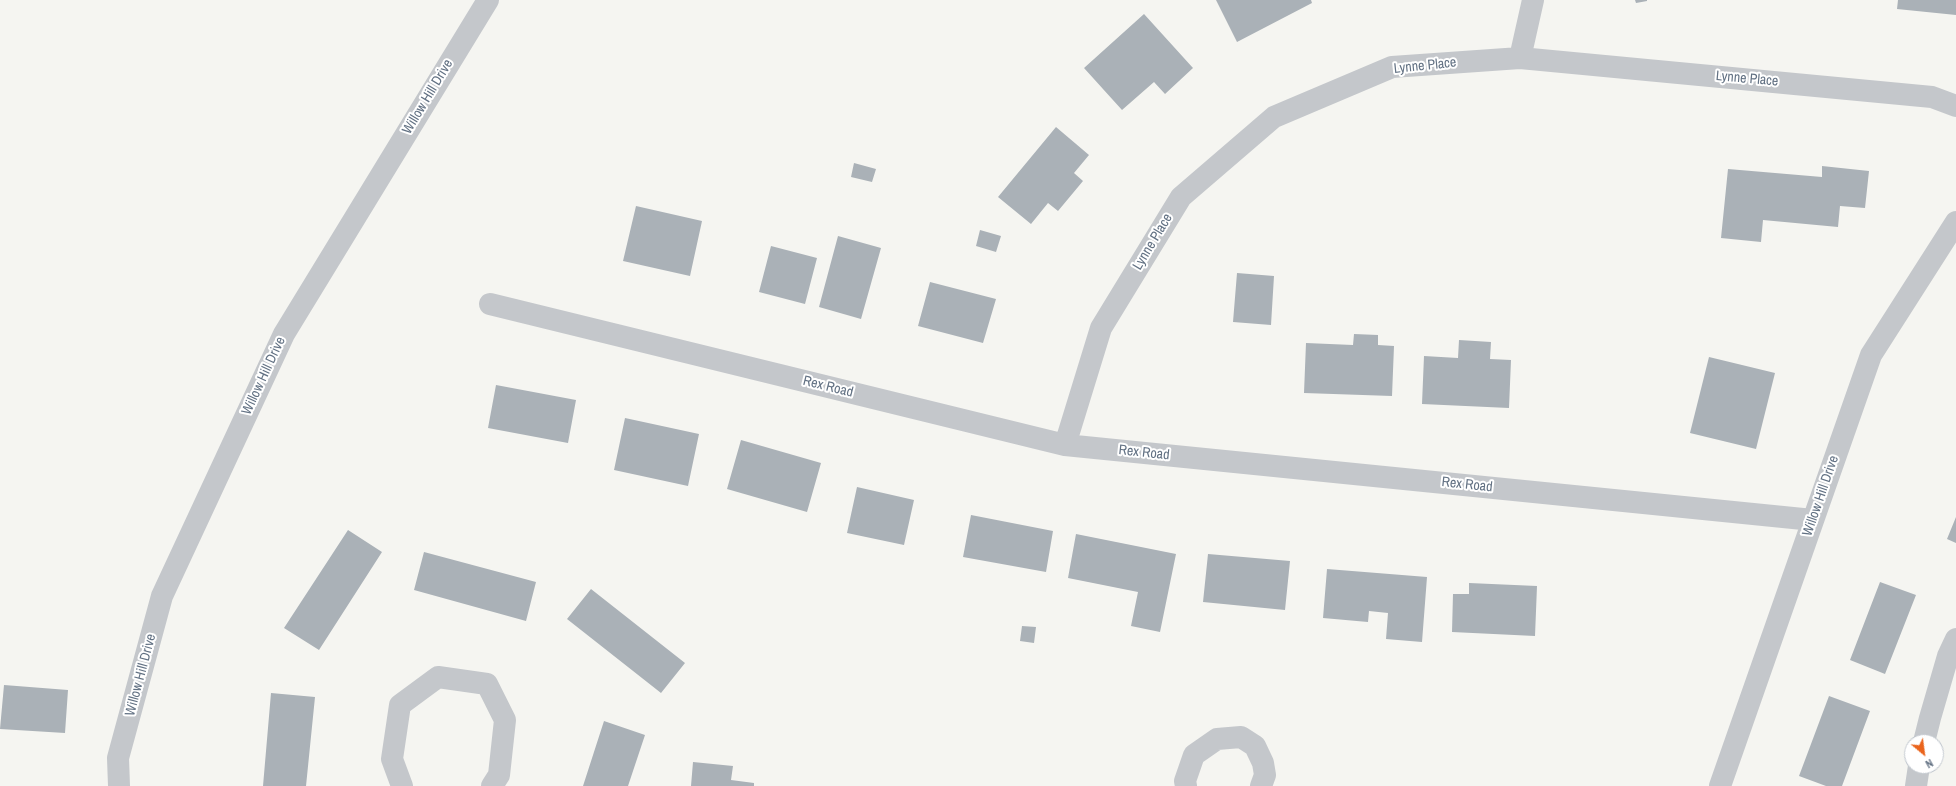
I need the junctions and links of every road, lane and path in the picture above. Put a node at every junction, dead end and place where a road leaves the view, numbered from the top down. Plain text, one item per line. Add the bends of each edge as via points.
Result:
1 (488, 0) edge
2 (1533, 0) edge
3 (1520, 58) junction
4 (1956, 106) edge
5 (1956, 222) edge
6 (490, 304) dead end
7 (1065, 445) junction
8 (1813, 520) junction
9 (1956, 639) edge
10 (1926, 734) edge
11 (1918, 774) edge
12 (118, 786) edge
13 (402, 786) edge
14 (492, 786) edge
15 (1186, 786) edge
16 (1261, 786) edge
17 (1720, 786) edge
18 (1916, 786) edge

1 - 12 street, Willow Hill Drive via 284,334 162,596 118,758
2 - 3 street
3 - 4 street, Lynne Place via 1932,97
3 - 7 street, Lynne Place via 1392,67 1274,118 1180,198 1101,328
5 - 8 street, Willow Hill Drive via 1871,355
6 - 7 street, Rex Road
7 - 8 street, Rex Road
8 - 17 street, Willow Hill Drive
9 - 10 street via 1948,656
11 - 18 street
13 - 14 street via 392,759 400,705 438,676 487,684 505,720 499,775
15 - 16 street via 1185,781 1194,755 1217,739 1241,737 1255,746 1263,763 1265,775

